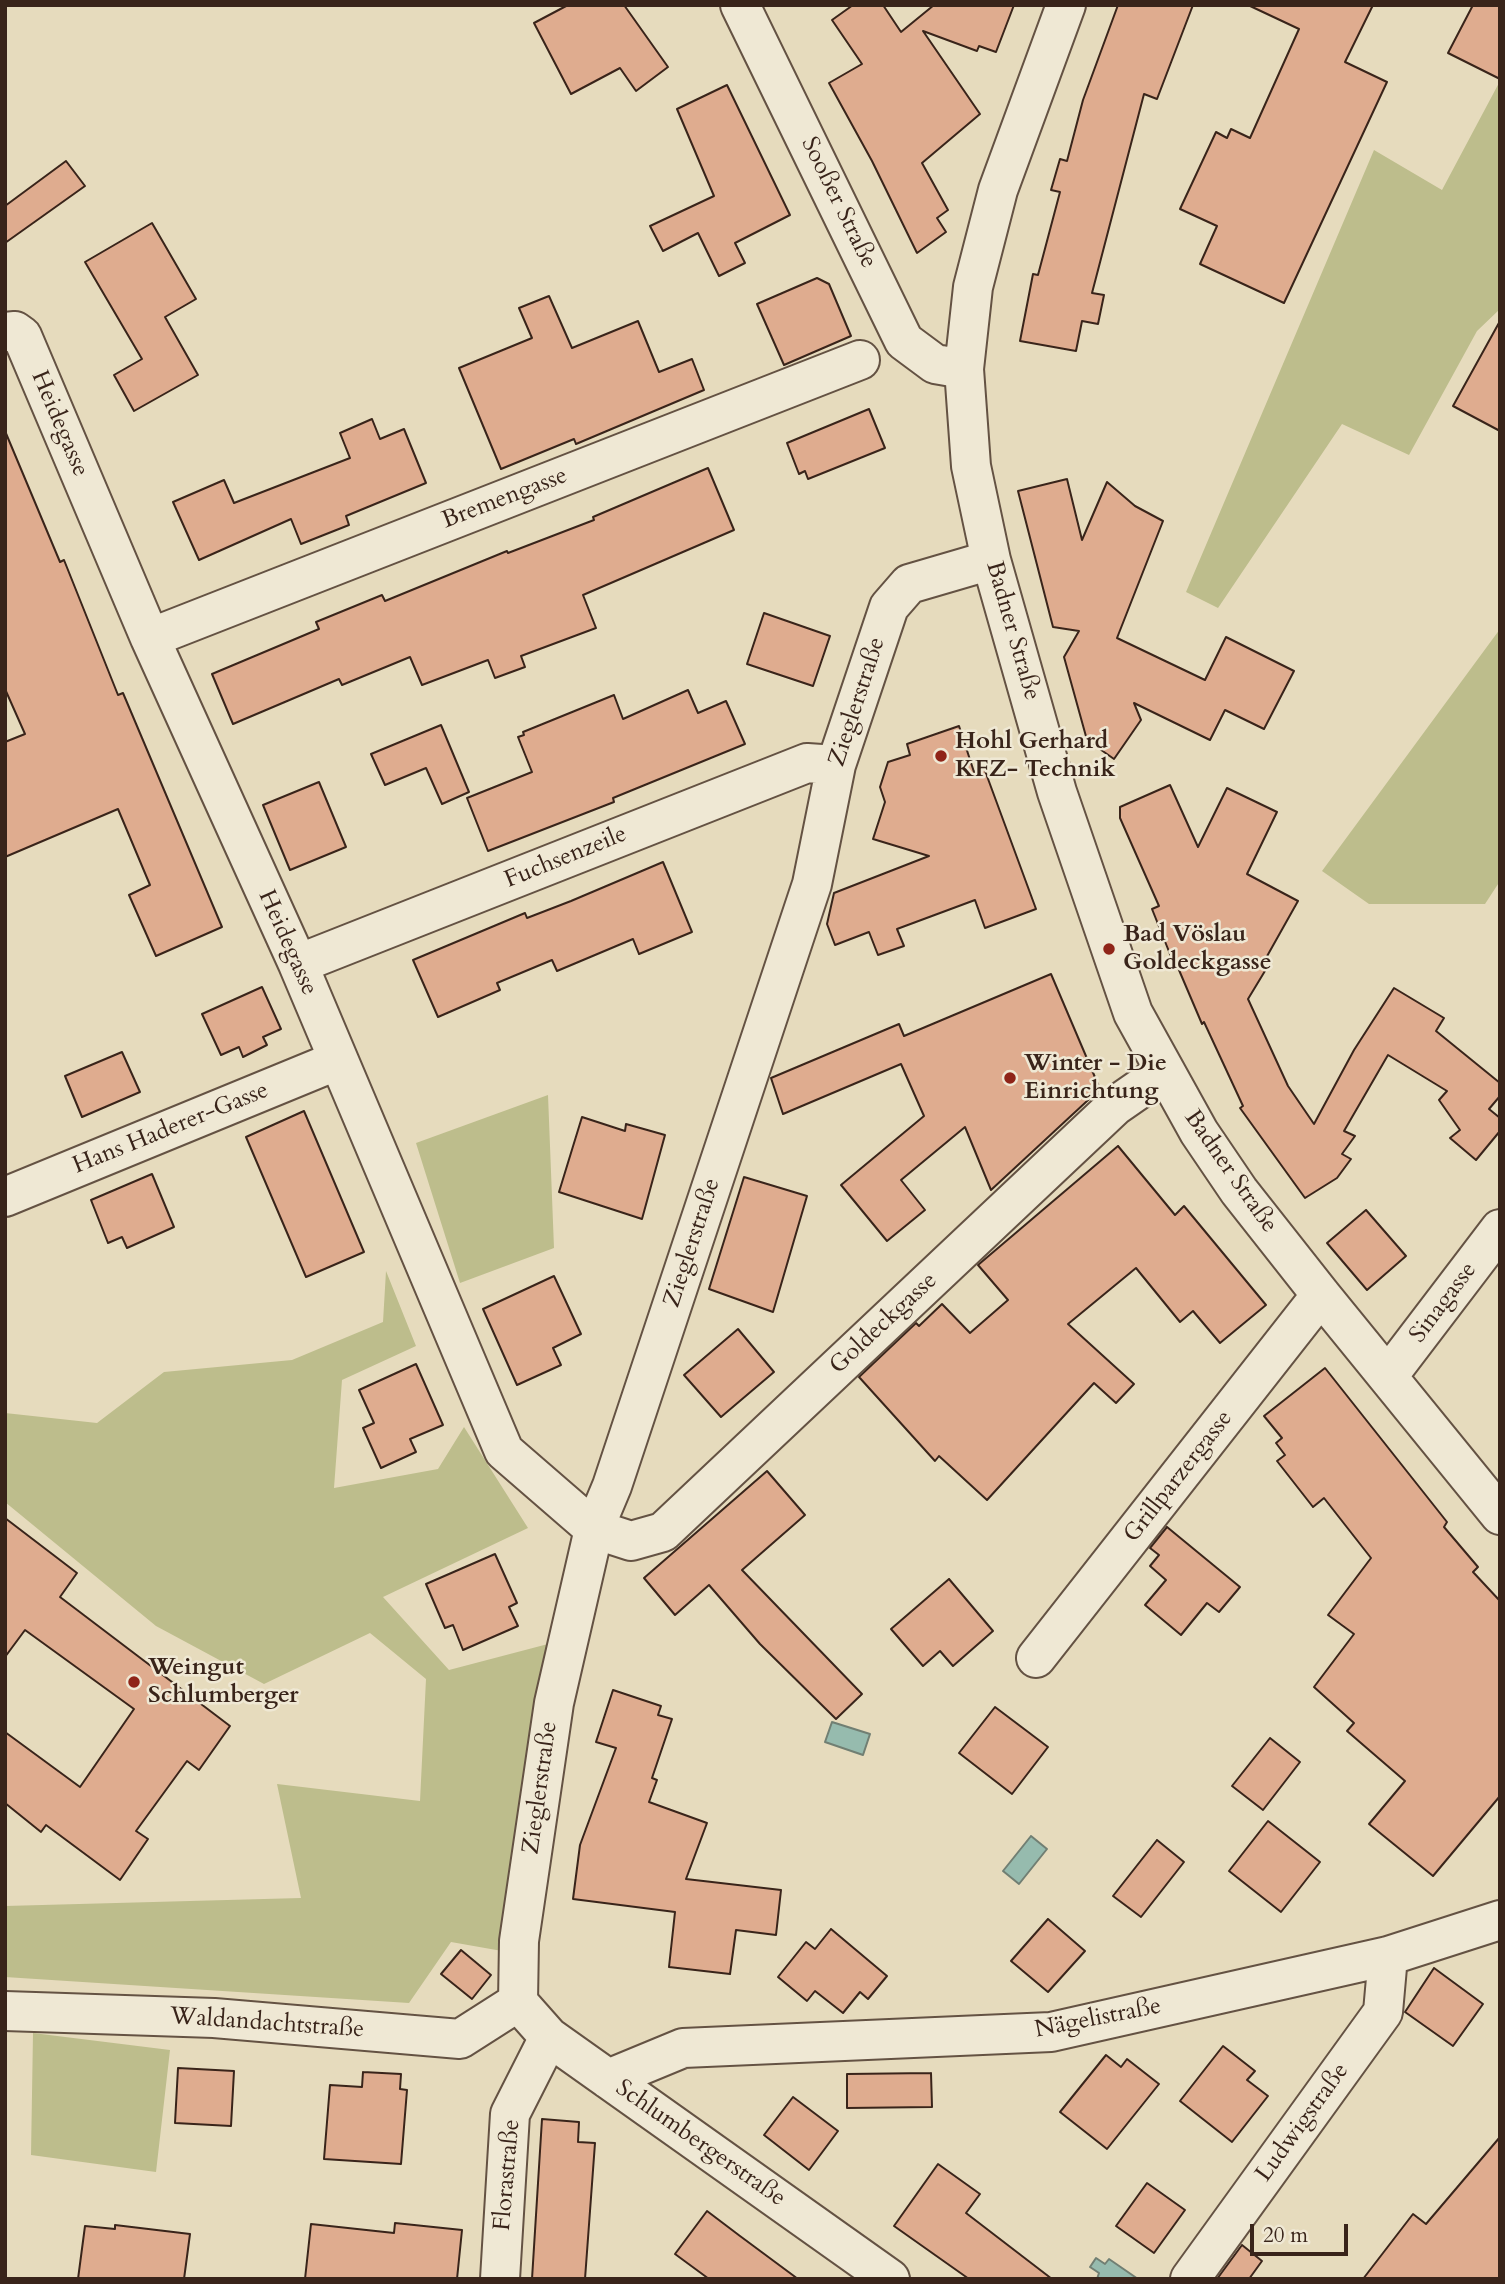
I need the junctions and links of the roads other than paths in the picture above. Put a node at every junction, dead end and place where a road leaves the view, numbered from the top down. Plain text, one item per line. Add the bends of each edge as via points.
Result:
1 (740, 5) edge
2 (1066, 5) edge
3 (10, 332) edge
4 (860, 360) dead end
5 (964, 369) junction
6 (991, 560) junction
7 (150, 638) junction
8 (836, 765) junction
9 (298, 964) junction
10 (336, 1060) junction
11 (1164, 1072) junction
12 (5, 1197) edge
13 (1500, 1229) edge
14 (1321, 1295) junction
15 (1388, 1376) junction
16 (1500, 1515) edge
17 (594, 1529) junction
18 (1036, 1658) dead end
19 (1500, 1920) edge
20 (1388, 1956) junction
21 (518, 2002) junction
22 (5, 2011) edge
23 (549, 2038) junction
24 (608, 2079) junction
25 (500, 2279) edge
26 (890, 2279) edge
27 (1190, 2279) edge

1 - 5 street, Sooßer Straße via 904,341 935,364
2 - 5 street, Badner Straße via 999,190 973,286
3 - 7 street, Heidegasse via 22,337
4 - 7 street, Bremengasse
5 - 6 street, Badner Straße via 971,466
6 - 8 street, Zieglerstraße via 909,584 889,607
6 - 11 street, Badner Straße via 1057,792 1109,949 1133,1013
7 - 9 street, Heidegasse
8 - 9 street, Fuchsenzeile via 807,762
8 - 17 street, Zieglerstraße via 812,884
9 - 10 street, Heidegasse
10 - 12 street, Hans Haderer-Gasse
10 - 17 street, Heidegasse via 504,1451
11 - 14 street, Badner Straße via 1239,1191
11 - 17 street, Goldeckgasse via 1115,1106 663,1532 631,1541
13 - 15 street, Sinagasse
14 - 15 street, Badner Straße
14 - 18 street, Grillparzergasse
15 - 16 street, Badner Straße
17 - 21 street, Zieglerstraße via 554,1703 519,1941
19 - 20 street, Nägelistraße
20 - 24 street, Nägelistraße via 1051,2032 683,2048
20 - 27 street, Ludwigstraße via 1383,2012
21 - 22 street, Waldandachtstraße via 460,2039 214,2018
21 - 23 street, Schlumbergerstraße
23 - 24 street, Schlumbergerstraße
23 - 25 street, Florastraße via 510,2114
24 - 26 street, Schlumbergerstraße

